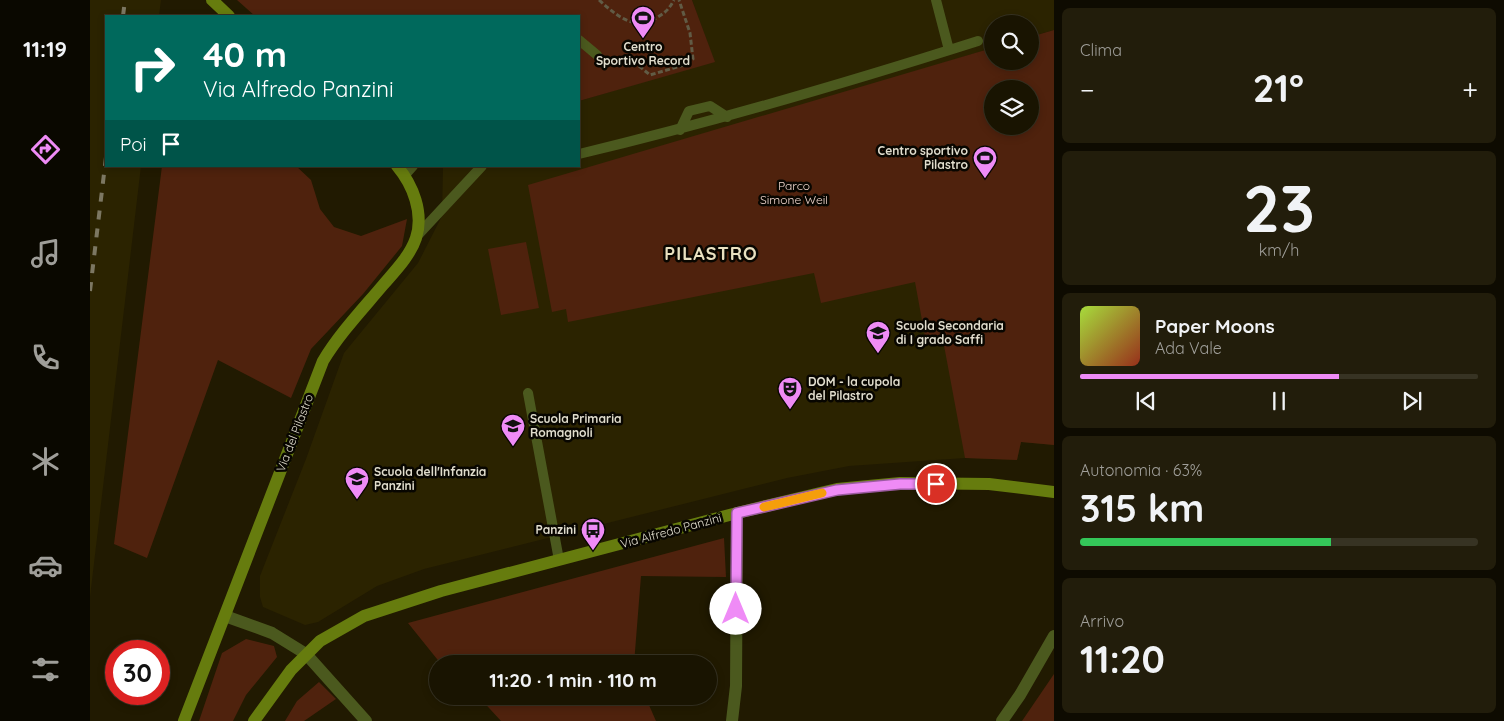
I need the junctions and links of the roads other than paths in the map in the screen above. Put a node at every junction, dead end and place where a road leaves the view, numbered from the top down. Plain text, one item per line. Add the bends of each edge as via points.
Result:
1 (212, 0) edge
2 (936, 0) edge
3 (228, 15) edge
4 (580, 41) edge
5 (978, 41) dead end
6 (949, 50) junction
7 (597, 55) dead end
8 (726, 117) junction
9 (680, 130) junction
10 (580, 154) edge
11 (481, 167) edge
12 (405, 169) edge
13 (416, 237) junction
14 (528, 394) dead end
15 (1054, 492) edge
16 (737, 513) junction
17 (559, 560) junction
18 (226, 612) junction
19 (1054, 636) edge
20 (306, 654) junction
21 (184, 721) edge
22 (254, 721) edge
23 (366, 721) edge
24 (732, 721) edge
25 (1002, 721) edge

1 - 3 street
2 - 6 lane
4 - 7 lane
5 - 6 lane
6 - 8 lane
8 - 9 lane
8 - 9 lane via 710,106 689,111
9 - 10 lane
11 - 13 lane
12 - 13 street, Via del Pilastro via 418,215
13 - 18 street, Via del Pilastro via 406,258 335,341 323,361
14 - 17 lane
15 - 16 street, Via Alfredo Panzini via 989,484 900,484 837,490
16 - 17 street, Via Alfredo Panzini
16 - 24 street via 736,686
17 - 20 street, Via Alfredo Panzini via 441,591 364,616 320,641
18 - 20 street via 272,633
18 - 21 street, Via del Pilastro
19 - 25 street
20 - 22 street, Via Alfredo Panzini via 274,690
20 - 23 street

